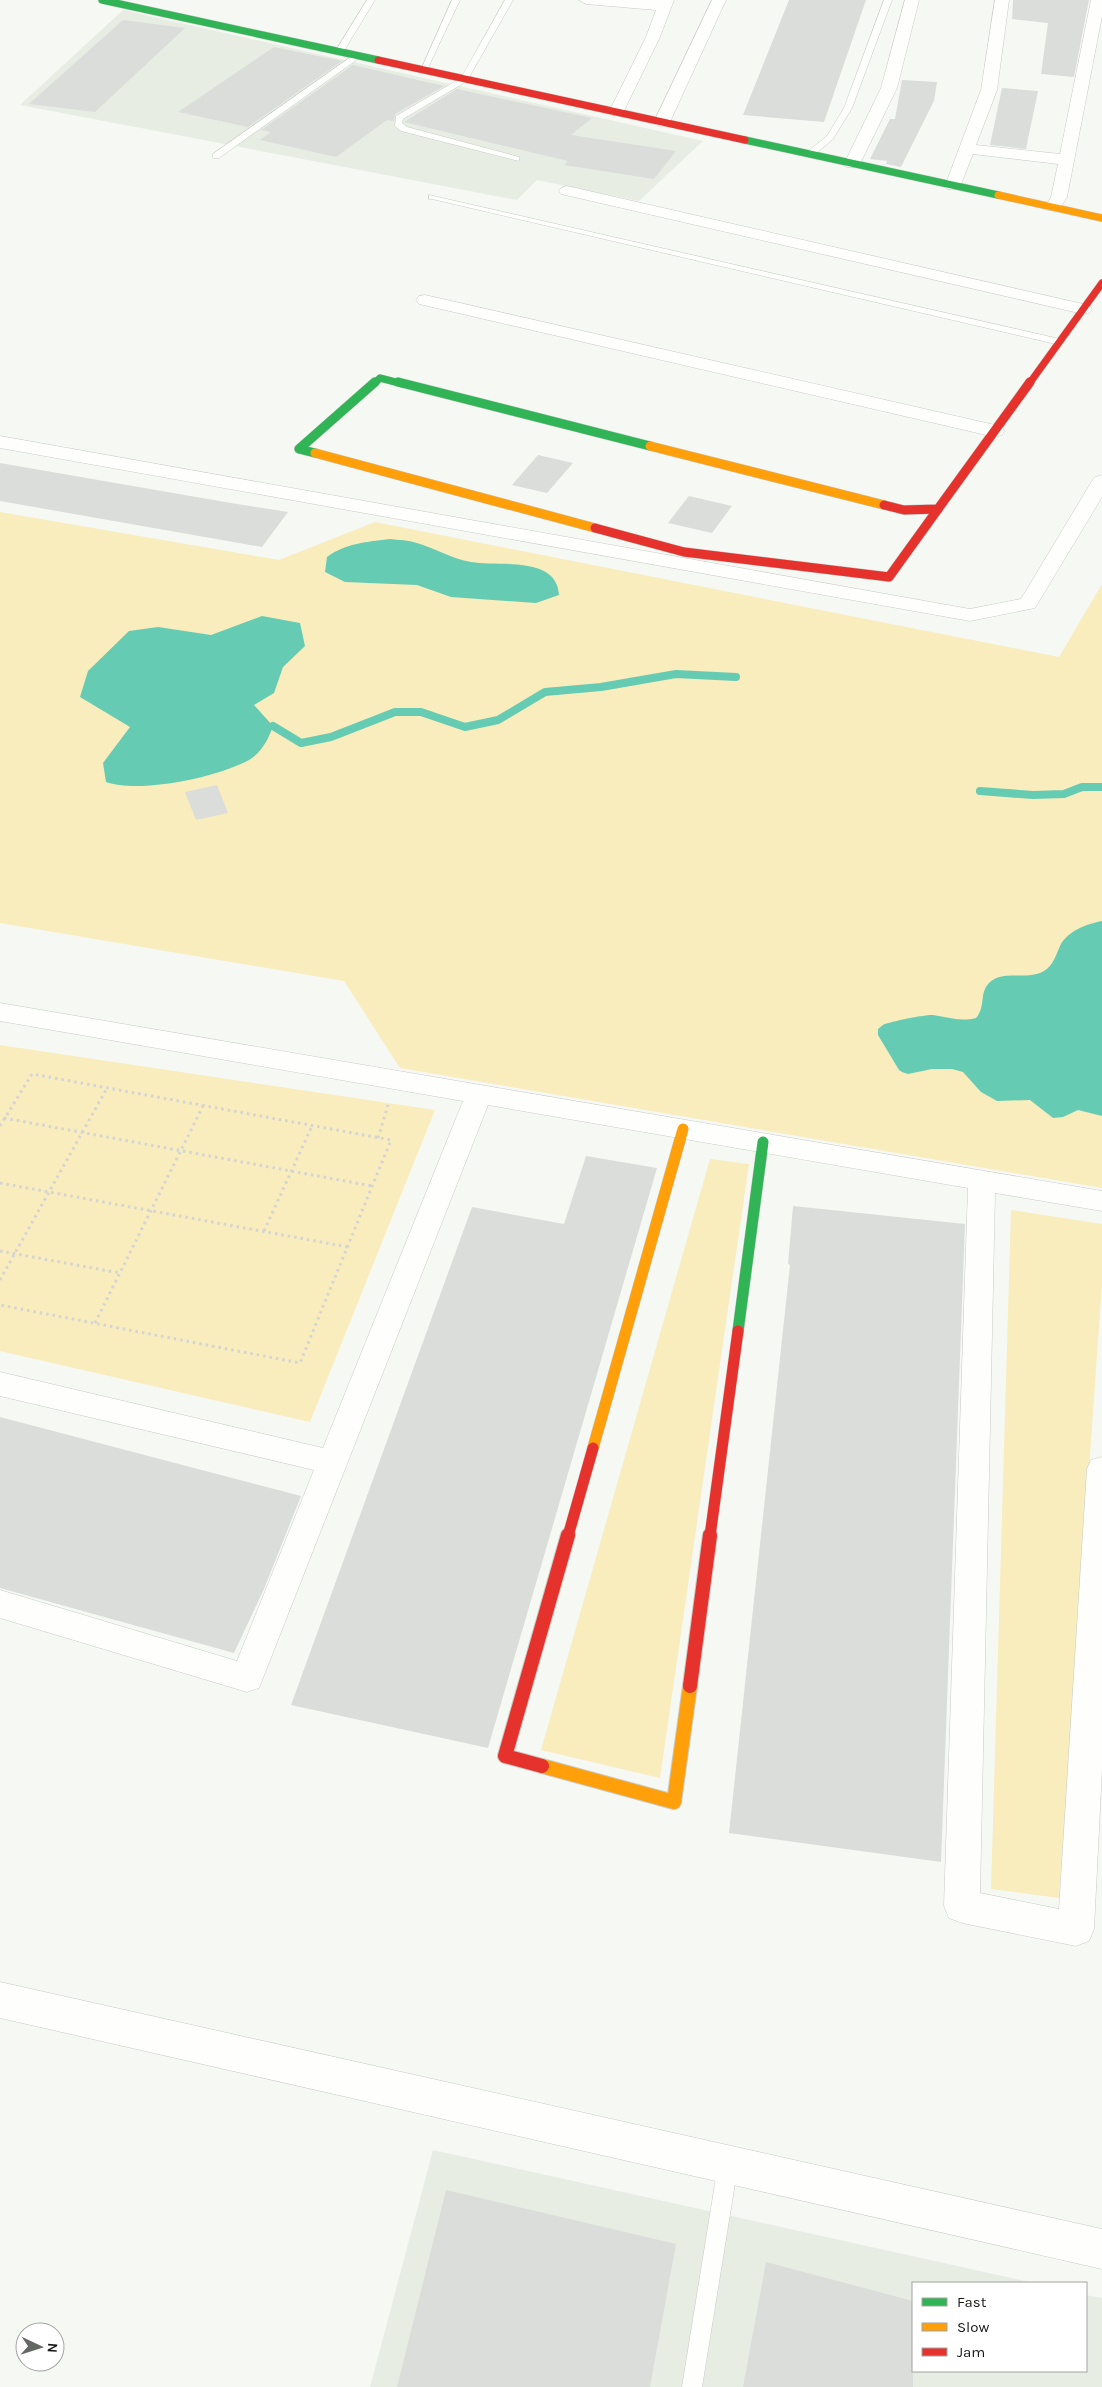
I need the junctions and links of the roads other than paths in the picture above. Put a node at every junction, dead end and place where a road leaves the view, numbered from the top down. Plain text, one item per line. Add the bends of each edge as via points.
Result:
1 (102, 0) edge
2 (371, 0) edge
3 (456, 0) edge
4 (509, 0) edge
5 (586, 0) edge
6 (719, 0) edge
7 (888, 0) edge
8 (912, 0) edge
9 (1002, 0) edge
10 (1098, 0) edge
11 (666, 3) edge
12 (338, 52) junction
13 (358, 56) junction
14 (423, 70) junction
15 (464, 79) junction
16 (617, 112) junction
17 (662, 122) junction
18 (966, 148) junction
19 (810, 154) junction
20 (216, 156) dead end
21 (516, 159) dead end
22 (1066, 160) junction
23 (852, 164) junction
24 (953, 186) junction
25 (567, 191) dead end
26 (432, 197) dead end
27 (1054, 207) junction
28 (1102, 218) edge
29 (1102, 283) edge
30 (425, 300) dead end
31 (1083, 309) junction
32 (1060, 342) junction
33 (995, 432) junction
34 (0, 442) edge
35 (1102, 481) edge
36 (938, 509) junction
37 (0, 1012) edge
38 (479, 1094) junction
39 (683, 1129) junction
40 (763, 1142) junction
41 (982, 1180) junction
42 (1102, 1201) edge
43 (0, 1384) edge
44 (332, 1462) junction
45 (1102, 1469) edge
46 (0, 1604) edge
47 (0, 2000) edge
48 (728, 2165) junction
49 (1102, 2249) edge
50 (692, 2387) edge

1 - 12 street
2 - 12 lane
3 - 14 lane
4 - 15 lane
5 - 11 street
6 - 17 street
7 - 19 lane via 848,108 830,138
8 - 23 street via 889,88 856,150
9 - 18 street via 989,90
10 - 22 street
11 - 16 street via 654,37
12 - 13 street
13 - 14 street
13 - 20 lane
14 - 15 street
15 - 16 street
15 - 21 lane via 399,118 398,124 404,129
16 - 17 street
17 - 19 street
18 - 22 street
18 - 24 street
19 - 23 street
22 - 27 street
23 - 24 street
24 - 27 street
25 - 31 street
26 - 32 lane
27 - 28 street
29 - 31 street
30 - 33 street
31 - 32 street
32 - 33 street
33 - 36 street
34 - 35 street via 970,615 1028,604
36 - 36 street via 889,577 684,552 299,449 380,378 904,510
37 - 38 street
38 - 39 street
38 - 44 street
39 - 40 street
39 - 40 street via 506,1756 674,1802
40 - 41 street
41 - 42 street
41 - 45 street via 962,1906 1076,1929
43 - 44 street
44 - 46 street via 247,1678
47 - 48 street
48 - 49 street
48 - 50 lane

